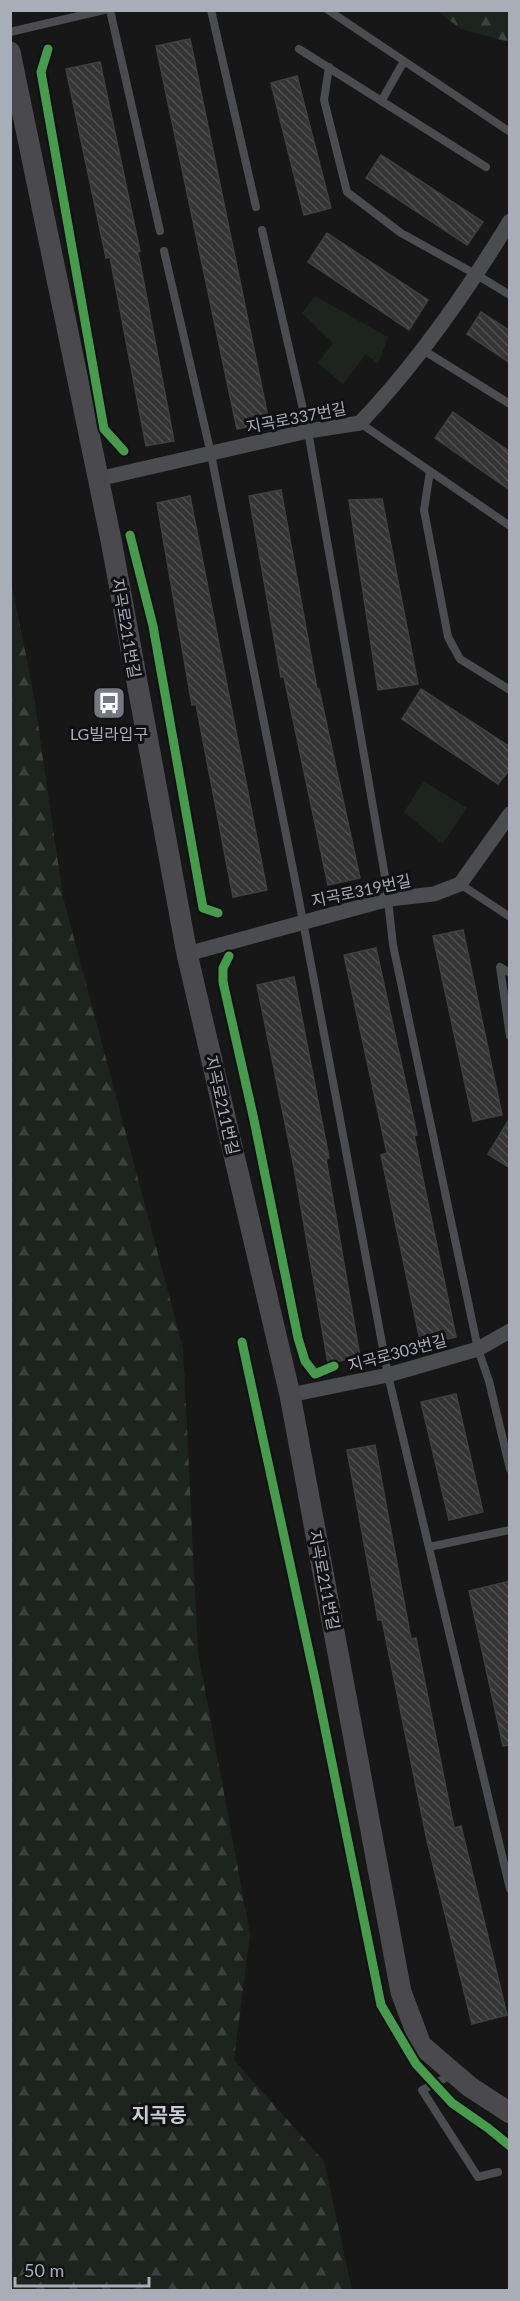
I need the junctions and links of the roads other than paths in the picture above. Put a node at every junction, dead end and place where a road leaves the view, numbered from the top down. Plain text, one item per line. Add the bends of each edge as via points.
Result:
1 (104, 10) edge
2 (110, 10) edge
3 (211, 10) edge
4 (328, 10) edge
5 (94, 12) edge
6 (10, 32) edge
7 (299, 49) dead end
8 (10, 52) edge
9 (404, 62) junction
10 (328, 67) junction
11 (382, 99) junction
12 (510, 132) edge
13 (486, 167) dead end
14 (256, 207) dead end
15 (510, 221) edge
16 (262, 230) dead end
17 (160, 231) dead end
18 (164, 251) dead end
19 (477, 275) junction
20 (510, 295) edge
21 (423, 350) junction
22 (510, 404) edge
23 (360, 423) junction
24 (308, 431) junction
25 (211, 454) junction
26 (430, 471) junction
27 (98, 479) junction
28 (510, 526) edge
29 (510, 690) edge
30 (510, 814) edge
31 (460, 884) junction
32 (389, 899) junction
33 (510, 917) edge
34 (303, 921) junction
35 (187, 954) junction
36 (510, 973) edge
37 (510, 1036) edge
38 (510, 1331) edge
39 (478, 1349) junction
40 (388, 1375) junction
41 (290, 1395) junction
42 (510, 1469) edge
43 (510, 1530) edge
44 (429, 1547) junction
45 (510, 1889) edge
46 (454, 2073) junction
47 (510, 2113) edge
48 (498, 2172) dead end

1 - 5 lane
2 - 17 lane
3 - 14 lane
4 - 9 lane
5 - 6 lane
7 - 10 lane
8 - 27 main road, 지곡로211번길
9 - 11 lane
9 - 12 lane
10 - 11 lane
10 - 19 lane via 324,100 347,192 401,233
11 - 13 lane
15 - 19 street, 지곡로337번길
16 - 24 lane
18 - 25 lane
19 - 20 lane
19 - 21 street, 지곡로337번길
21 - 22 lane
21 - 23 street, 지곡로337번길
23 - 24 street, 지곡로337번길
23 - 26 lane
24 - 25 street, 지곡로337번길
24 - 32 lane
25 - 27 street, 지곡로337번길
25 - 34 lane
26 - 28 lane
26 - 29 lane via 424,510 448,637 460,659
27 - 35 main road, 지곡로211번길
30 - 31 street
31 - 32 street, 지곡로319번길 via 434,894
31 - 33 lane
32 - 34 street, 지곡로319번길
32 - 39 lane via 393,945
34 - 35 street, 지곡로319번길
34 - 40 lane
35 - 41 main road, 지곡로211번길
36 - 37 lane via 500,967
38 - 39 street, 지곡로303번길
39 - 40 street, 지곡로303번길
39 - 42 lane
40 - 41 street, 지곡로303번길
40 - 44 lane
41 - 46 main road, 지곡로211번길 via 401,1992 421,2045
43 - 44 lane
44 - 45 lane
46 - 47 main road, 지곡로211번길
46 - 48 lane via 422,2090 478,2177

